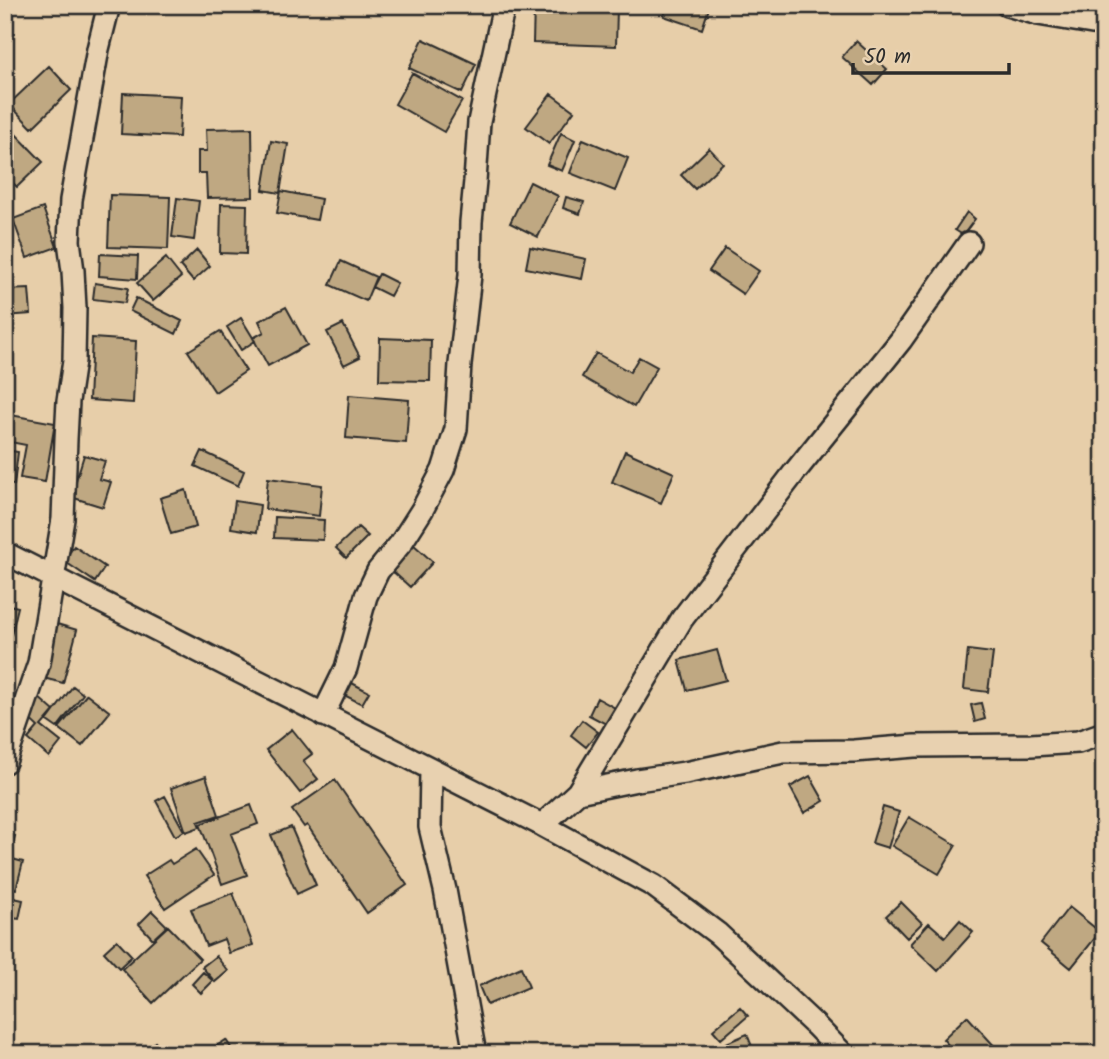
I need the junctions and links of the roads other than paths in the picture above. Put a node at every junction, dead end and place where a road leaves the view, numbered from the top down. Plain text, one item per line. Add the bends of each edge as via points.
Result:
1 (109, 5) edge
2 (504, 5) edge
3 (1007, 5) edge
4 (1104, 25) edge
5 (969, 243) dead end
6 (5, 553) edge
7 (54, 578) junction
8 (324, 715) junction
9 (1104, 733) edge
10 (5, 762) edge
11 (430, 770) junction
12 (578, 792) junction
13 (542, 825) junction
14 (474, 1054) edge
15 (843, 1054) edge

1 - 7 street via 71,200 74,361 63,519
2 - 8 street via 479,122 456,429 443,470 422,510 378,571 366,596 346,668
3 - 4 street
5 - 12 street via 901,340 682,619
6 - 7 street
7 - 8 street
7 - 10 street via 39,663
8 - 11 street
9 - 12 street via 1078,741 1031,745 783,752
11 - 13 street
11 - 14 street via 430,827
12 - 13 street
13 - 15 street via 654,886 718,934

